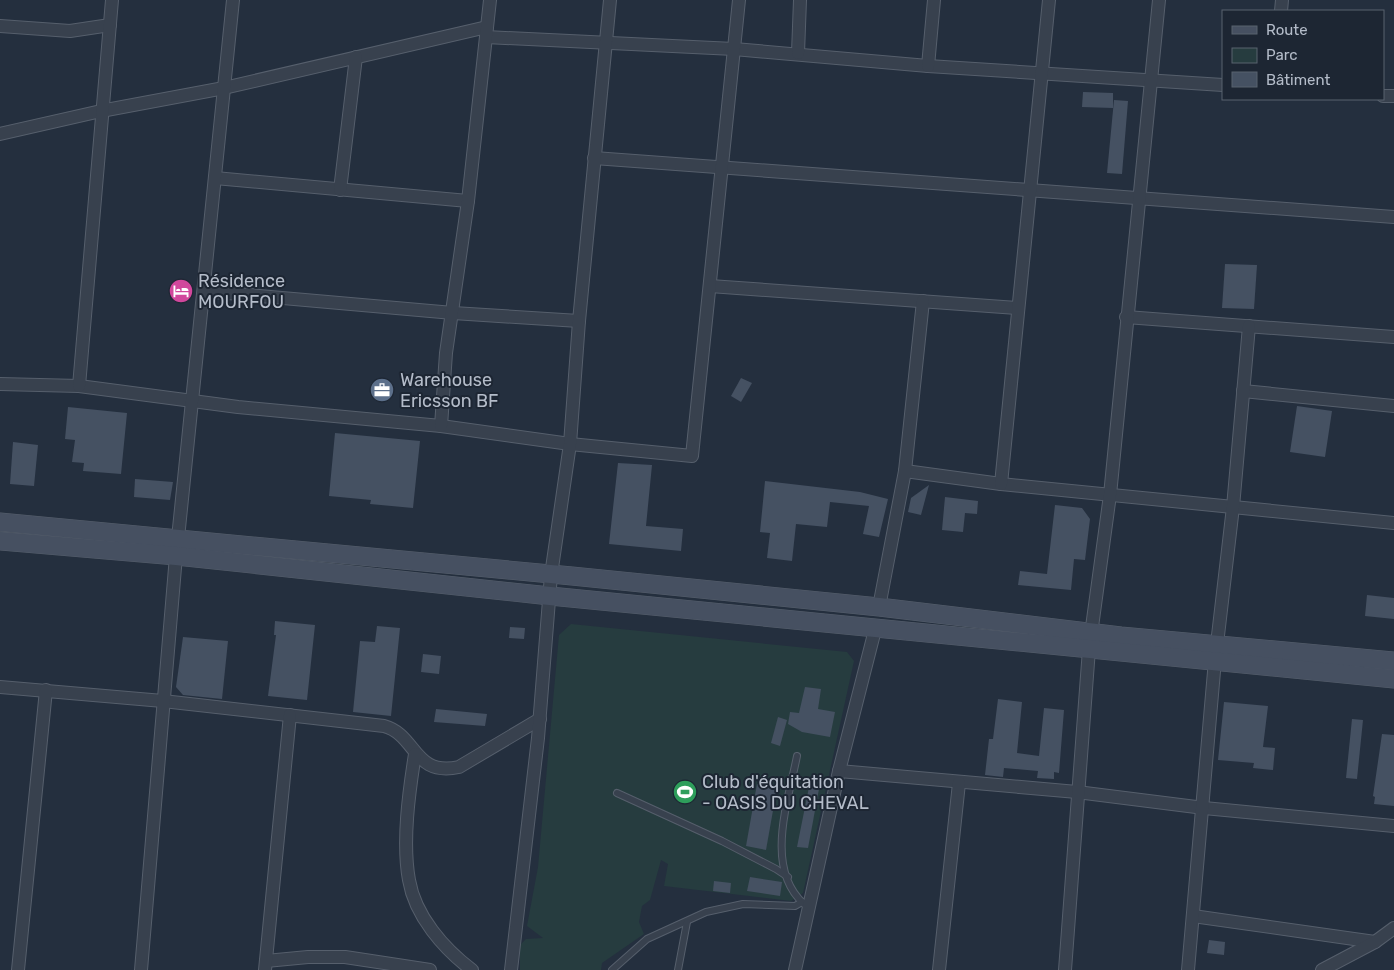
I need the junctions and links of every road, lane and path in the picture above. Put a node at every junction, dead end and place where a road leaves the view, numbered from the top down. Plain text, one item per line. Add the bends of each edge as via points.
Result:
1 (112, 0) edge
2 (233, 0) edge
3 (490, 0) edge
4 (610, 0) edge
5 (739, 0) edge
6 (800, 0) edge
7 (934, 0) edge
8 (1049, 0) edge
9 (1159, 0) edge
10 (110, 25) junction
11 (0, 26) edge
12 (486, 32) junction
13 (606, 44) junction
14 (734, 49) junction
15 (798, 54) junction
16 (356, 57) junction
17 (928, 66) junction
18 (1042, 73) junction
19 (1151, 80) junction
20 (1222, 85) edge
21 (224, 88) junction
22 (102, 111) junction
23 (0, 134) edge
24 (594, 158) junction
25 (722, 168) junction
26 (215, 178) junction
27 (340, 190) junction
28 (1029, 191) junction
29 (1139, 199) junction
30 (468, 201) junction
31 (1394, 218) edge
32 (710, 286) junction
33 (204, 291) junction
34 (922, 301) junction
35 (1018, 308) junction
36 (453, 313) junction
37 (1126, 317) junction
38 (579, 320) junction
39 (1249, 326) junction
40 (1394, 337) edge
41 (0, 384) edge
42 (79, 386) junction
43 (1243, 391) junction
44 (193, 402) junction
45 (1394, 406) edge
46 (441, 426) junction
47 (570, 444) junction
48 (905, 471) junction
49 (1001, 484) junction
50 (1110, 495) junction
51 (1234, 507) junction
52 (0, 522) edge
53 (1394, 523) edge
54 (178, 538) junction
55 (0, 541) edge
56 (176, 556) junction
57 (551, 574) junction
58 (550, 596) junction
59 (879, 607) junction
60 (876, 626) junction
61 (1090, 641) junction
62 (1216, 652) junction
63 (1394, 661) edge
64 (1394, 679) edge
65 (0, 687) edge
66 (46, 690) junction
67 (163, 701) junction
68 (290, 715) junction
69 (540, 719) junction
70 (415, 754) junction
71 (797, 756) dead end
72 (839, 771) junction
73 (959, 783) junction
74 (617, 792) dead end
75 (1077, 792) junction
76 (1204, 808) junction
77 (1394, 826) edge
78 (788, 878) junction
79 (805, 905) junction
80 (1193, 916) junction
81 (688, 922) junction
82 (1394, 928) edge
83 (1375, 942) junction
84 (266, 966) edge
85 (18, 970) edge
86 (141, 970) edge
87 (430, 970) edge
88 (472, 970) edge
89 (511, 970) edge
90 (612, 970) edge
91 (678, 970) edge
92 (795, 970) edge
93 (939, 970) edge
94 (1065, 970) edge
95 (1188, 970) edge
96 (1322, 970) edge

1 - 10 street
2 - 21 street
3 - 12 street
4 - 13 street
5 - 14 street
6 - 15 street
7 - 17 street
8 - 18 street
9 - 19 street
10 - 11 street via 70,31
10 - 22 street
12 - 13 street
12 - 16 street
12 - 30 street
13 - 14 street
13 - 24 street
14 - 15 street
14 - 25 street
15 - 17 street
16 - 21 street
16 - 27 street
17 - 18 street
18 - 19 street
18 - 28 street
19 - 20 street
19 - 29 street
21 - 22 street
21 - 26 street
22 - 23 street
22 - 42 street
24 - 25 street
24 - 38 street
25 - 28 street
25 - 32 street
26 - 27 street
26 - 33 street
27 - 30 street
28 - 29 street
28 - 35 street
29 - 31 street
29 - 37 street
30 - 36 street
32 - 34 street
32 - 47 street via 692,456
33 - 36 street
33 - 44 street
34 - 35 street
34 - 48 street
35 - 49 street
36 - 38 street
36 - 46 street via 446,353
37 - 39 street
37 - 50 street
38 - 47 street
39 - 40 street
39 - 43 street
41 - 42 street
42 - 44 street
43 - 45 street
43 - 51 street
44 - 46 street
44 - 54 street
46 - 47 street
47 - 57 street
48 - 49 street
48 - 59 street
49 - 50 street
50 - 51 street
50 - 61 street
51 - 53 street
51 - 62 street
52 - 54 street
54 - 57 street
55 - 56 street
56 - 58 street
56 - 67 street
57 - 58 street
57 - 59 street
58 - 60 street
58 - 69 street
59 - 61 street
60 - 61 street
60 - 72 street
61 - 62 street
61 - 75 street
62 - 63 street
62 - 64 street
62 - 76 street
65 - 66 street
66 - 67 street
66 - 85 street
67 - 68 street
67 - 86 street
68 - 70 street via 394,729
68 - 84 street
69 - 70 street via 459,767 440,769
69 - 89 street
70 - 88 street via 406,835 409,880 416,902 434,933
71 - 78 lane via 781,840
72 - 73 street
72 - 79 street
73 - 75 street
73 - 93 street
74 - 78 lane via 722,841
75 - 76 street
75 - 94 street
76 - 77 street
76 - 80 street
78 - 79 lane via 796,897
79 - 81 lane via 721,907
79 - 92 street
80 - 83 street
80 - 95 street
81 - 90 lane via 648,939
81 - 91 lane
82 - 83 street
83 - 96 street
84 - 87 street via 308,957 346,957

